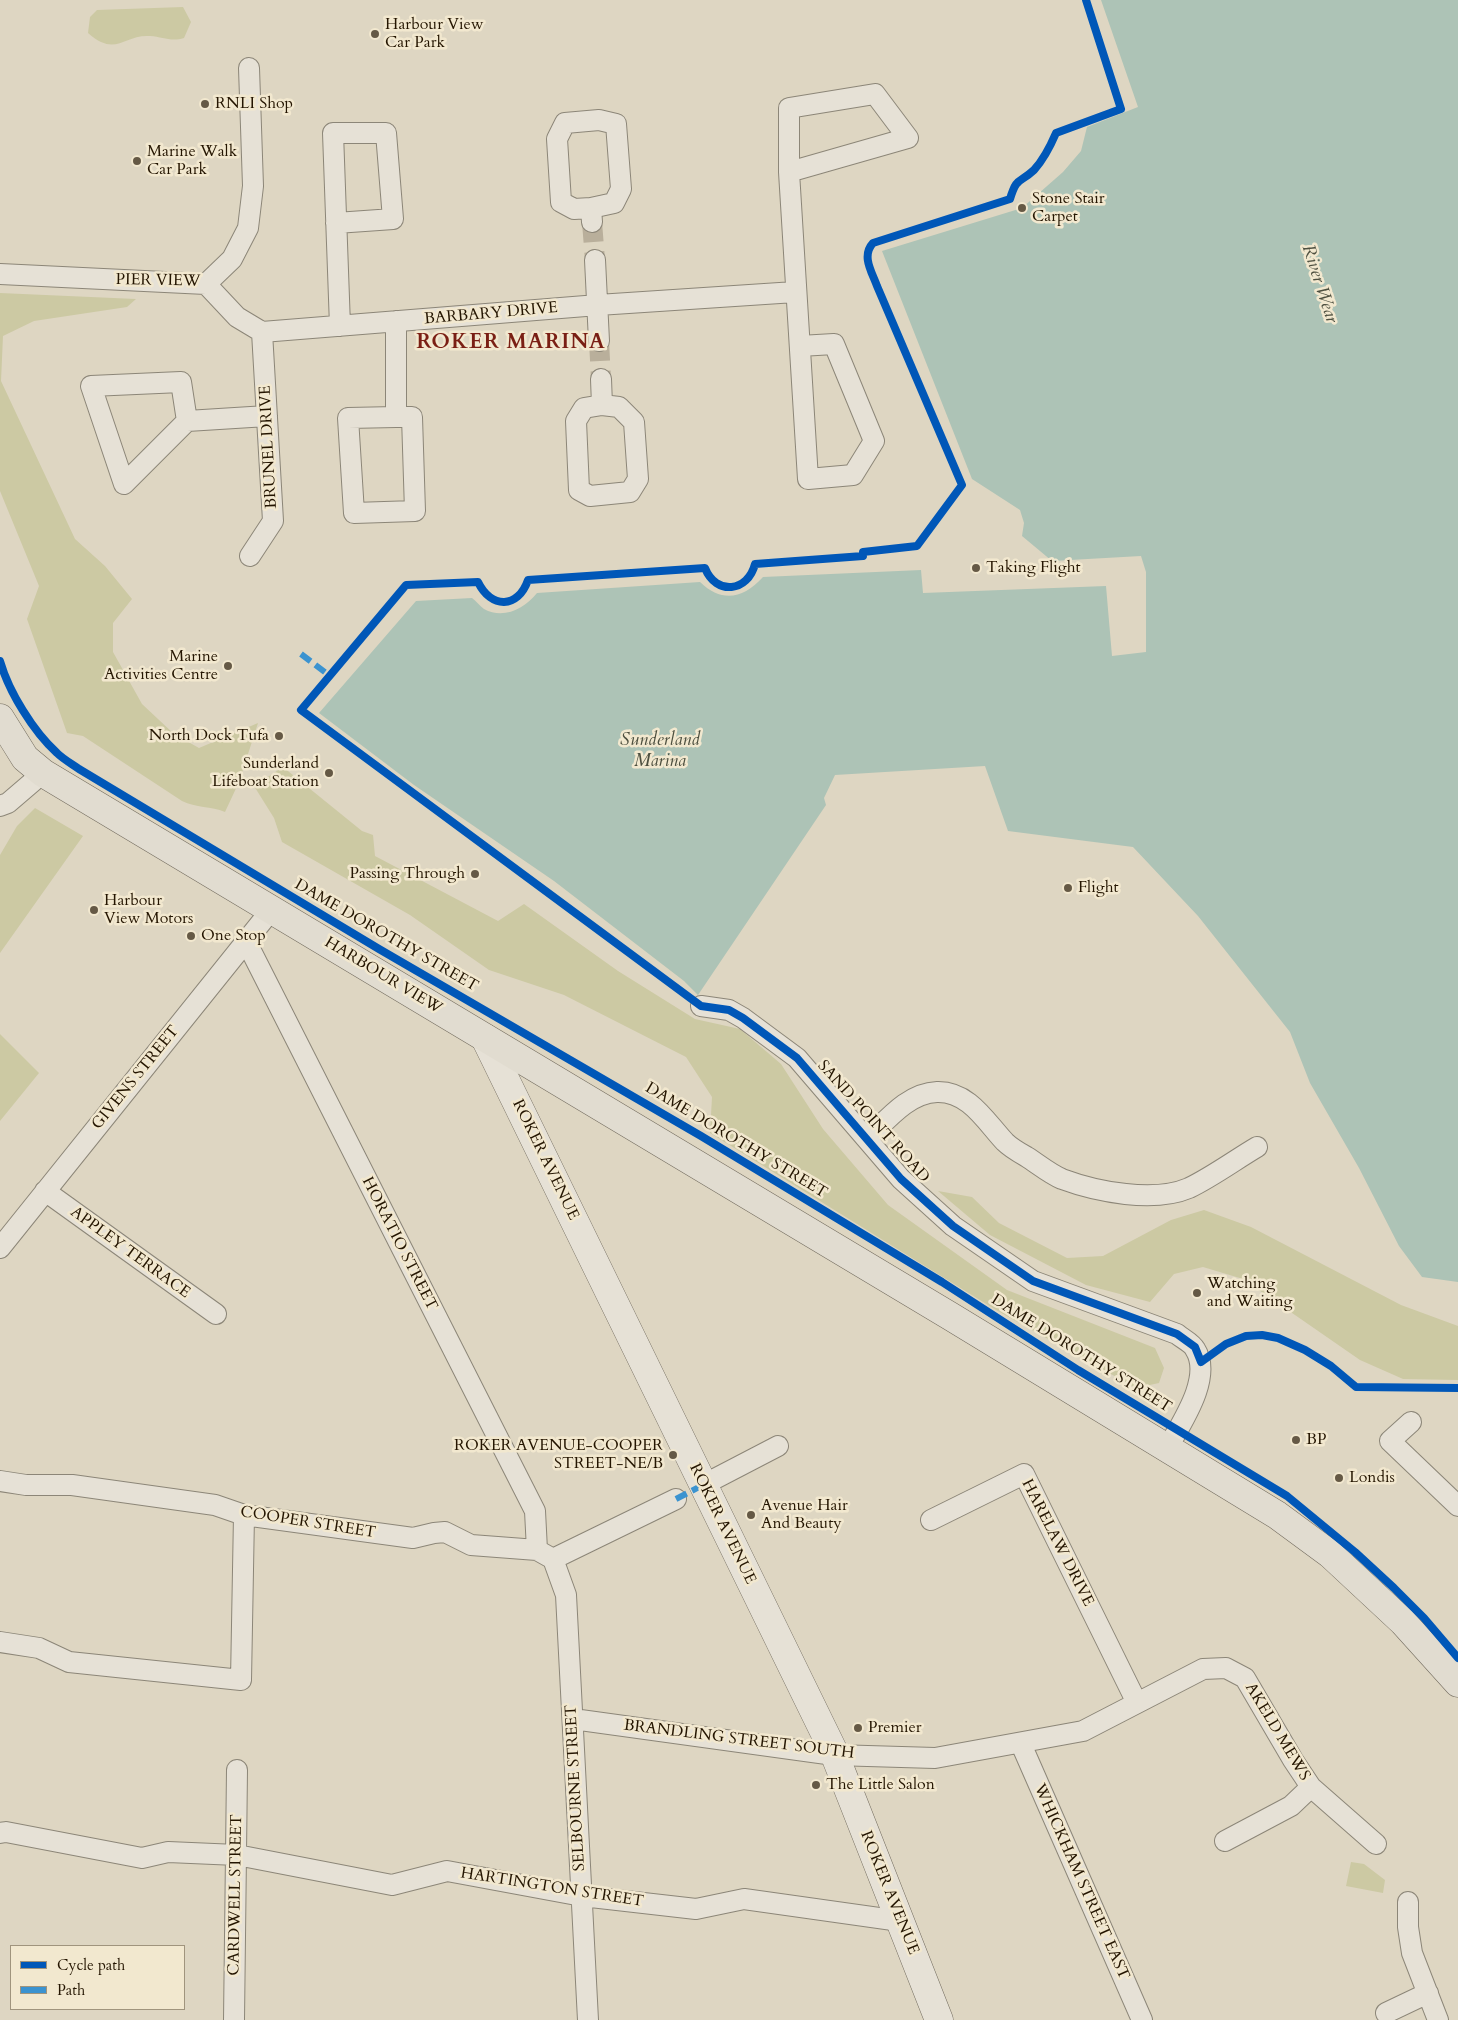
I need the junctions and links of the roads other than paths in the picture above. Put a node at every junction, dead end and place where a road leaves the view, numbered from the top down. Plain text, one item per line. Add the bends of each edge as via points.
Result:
1 (250, 68) dead end
2 (788, 172) junction
3 (592, 215) joint
4 (336, 223) junction
5 (595, 260) tunnel mouth
6 (0, 274) edge
7 (206, 284) junction
8 (795, 292) junction
9 (598, 305) junction
10 (396, 321) junction
11 (340, 326) junction
12 (262, 332) junction
13 (599, 341) tunnel mouth
14 (800, 346) junction
15 (601, 379) tunnel mouth
16 (602, 405) junction
17 (267, 416) junction
18 (396, 417) junction
19 (187, 421) junction
20 (250, 556) dead end
21 (0, 718) edge
22 (43, 773) junction
23 (0, 806) edge
24 (272, 909) junction
25 (246, 941) junction
26 (701, 1006) dead end
27 (485, 1038) junction
28 (867, 1139) junction
29 (1257, 1147) dead end
30 (45, 1192) junction
31 (783, 1216) joint
32 (0, 1248) edge
33 (216, 1314) dead end
34 (1410, 1422) dead end
35 (778, 1446) dead end
36 (1168, 1447) junction
37 (0, 1481) edge
38 (703, 1485) junction
39 (676, 1499) dead end
40 (1458, 1506) edge
41 (244, 1515) junction
42 (930, 1520) dead end
43 (545, 1555) junction
44 (0, 1642) edge
45 (1458, 1683) edge
46 (1137, 1703) junction
47 (573, 1719) junction
48 (1021, 1744) junction
49 (834, 1755) junction
50 (237, 1770) dead end
51 (1312, 1787) junction
52 (0, 1833) edge
53 (1225, 1841) dead end
54 (1376, 1844) dead end
55 (237, 1855) junction
56 (582, 1896) junction
57 (1408, 1902) dead end
58 (900, 1921) junction
59 (1428, 1992) junction
60 (1386, 2013) dead end
61 (234, 2020) edge
62 (588, 2020) edge
63 (939, 2020) edge
64 (1142, 2020) edge
65 (1438, 2020) edge

1 - 7 street, PIER VIEW via 253,186 248,228 232,259
2 - 2 street via 788,108 875,94 908,138
2 - 8 street
3 - 3 street via 560,202 557,139 565,123 599,120 616,124 621,190 614,203
4 - 4 street via 333,133 386,133 393,219
4 - 11 street
5 - 9 street
6 - 7 street, PIER VIEW
7 - 12 street via 237,317
8 - 9 street, BARBARY DRIVE
8 - 14 street
9 - 10 street, BARBARY DRIVE
9 - 13 street
10 - 11 street, BARBARY DRIVE
10 - 18 street
11 - 12 street, BARBARY DRIVE
12 - 17 street, BRUNEL DRIVE
14 - 14 street via 834,344 874,441 853,475 808,479
15 - 16 street
16 - 16 street via 619,407 634,422 638,479 630,492 590,496 579,490 576,420 584,408
17 - 19 street
17 - 20 street, BRUNEL DRIVE via 273,521
18 - 18 street via 412,417 415,511 354,514 348,418
19 - 19 street via 124,484 91,386 181,382
21 - 22 main road, HARBOUR VIEW via 25,758
22 - 23 street
22 - 24 main road, HARBOUR VIEW
24 - 25 street, GIVENS STREET
24 - 27 main road, HARBOUR VIEW
25 - 30 street, GIVENS STREET
25 - 43 street, HORATIO STREET via 535,1510
26 - 28 street, SAND POINT ROAD via 729,1010 797,1058
27 - 31 main road, HARBOUR VIEW
27 - 38 street, ROKER AVENUE
28 - 29 street via 907,1103 920,1095 938,1092 974,1106 1007,1144 1060,1178 1094,1189 1146,1195 1188,1188
28 - 36 street, SAND POINT ROAD via 901,1179 953,1226 1033,1281 1177,1334 1195,1347 1201,1362 1200,1381
30 - 32 street, GIVENS STREET
30 - 33 street, APPLEY TERRACE
31 - 36 main road, DAME DOROTHY STREET
34 - 40 street via 1390,1442
35 - 38 street
36 - 45 main road, DAME DOROTHY STREET via 1277,1515 1330,1554 1403,1622
37 - 41 street, COOPER STREET via 26,1485 72,1485 215,1505
38 - 49 street, ROKER AVENUE
39 - 43 street
41 - 43 street, COOPER STREET via 413,1538 445,1532 471,1545
41 - 44 street via 241,1680 69,1662 39,1648
42 - 46 street, HARELAW DRIVE via 1024,1474
43 - 47 street, SELBOURNE STREET via 566,1595
46 - 48 street, BRANDLING STREET SOUTH via 1083,1731
46 - 51 street, AKELD MEWS via 1203,1668 1226,1668 1245,1678
47 - 49 street, BRANDLING STREET SOUTH
47 - 56 street, SELBOURNE STREET
48 - 49 street, BRANDLING STREET SOUTH via 935,1758
48 - 64 street, WHICKHAM STREET EAST
49 - 58 street, ROKER AVENUE
50 - 55 street, CARDWELL STREET
51 - 53 street via 1291,1806
51 - 54 street, AKELD MEWS
52 - 55 street, HARTINGTON STREET via 142,1858 168,1852
55 - 56 street, HARTINGTON STREET via 392,1885 447,1871
55 - 61 street, CARDWELL STREET
56 - 58 street, HARTINGTON STREET via 696,1909 744,1899
56 - 62 street, SELBOURNE STREET
57 - 59 street via 1412,1953
58 - 63 street, ROKER AVENUE
59 - 60 street
59 - 65 street

